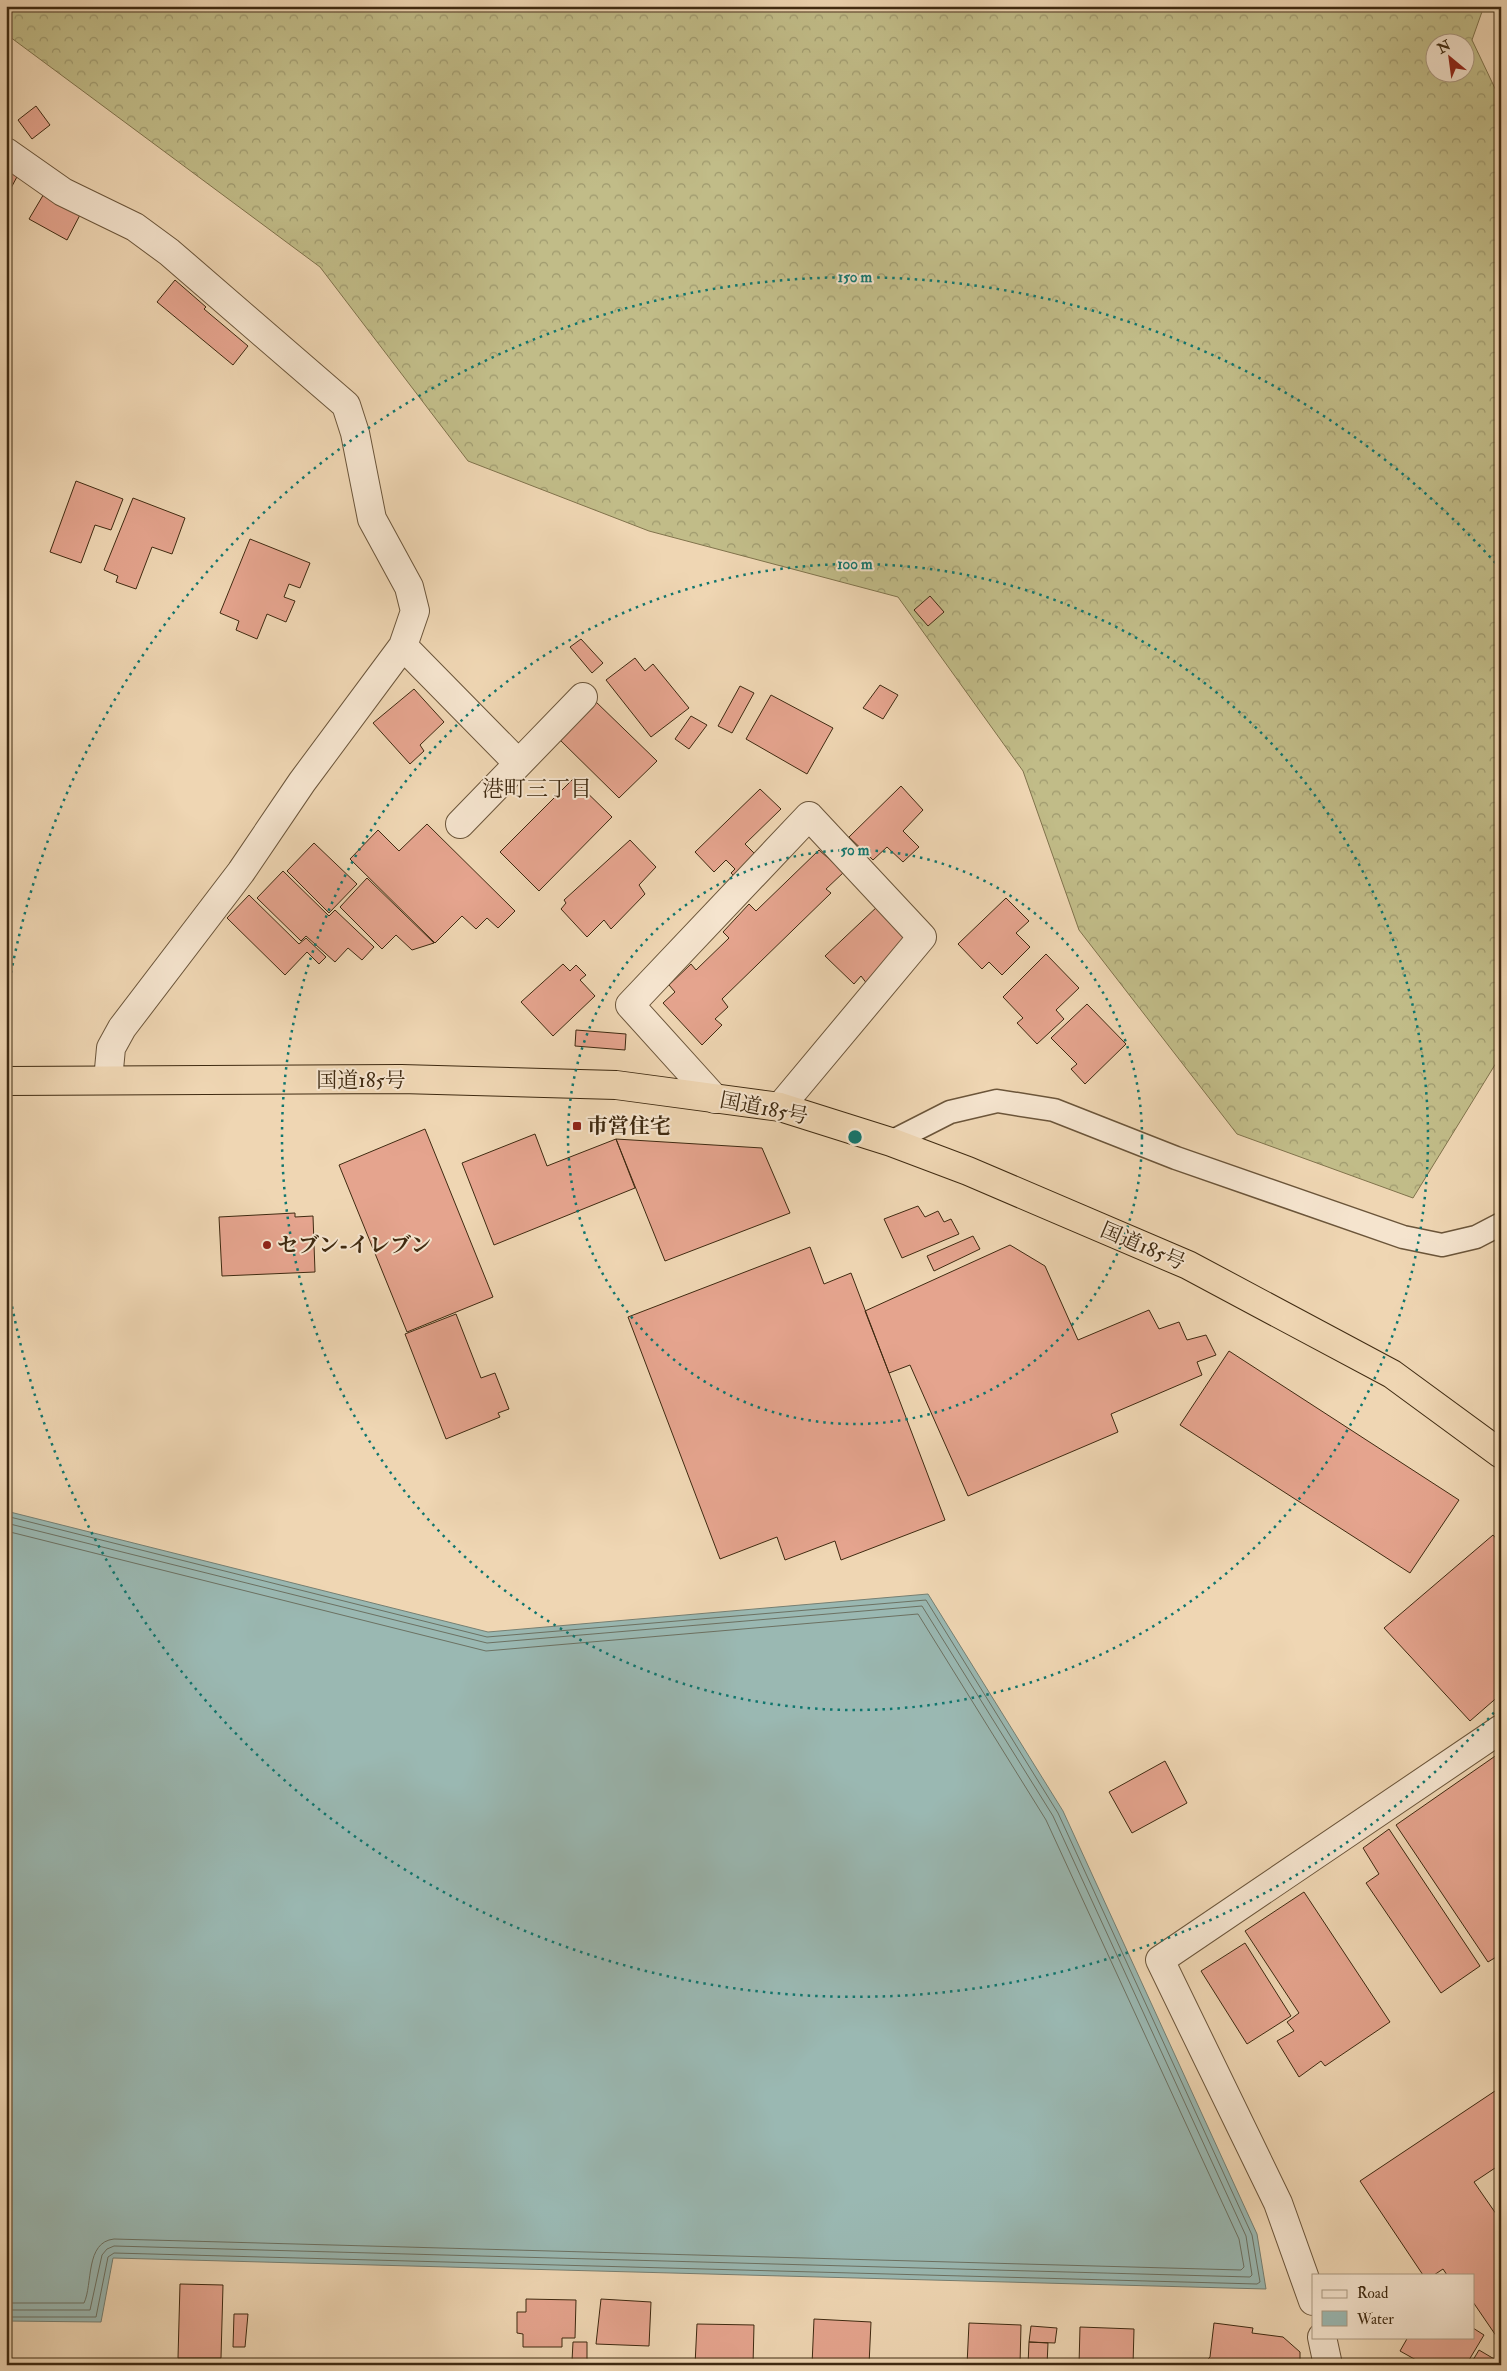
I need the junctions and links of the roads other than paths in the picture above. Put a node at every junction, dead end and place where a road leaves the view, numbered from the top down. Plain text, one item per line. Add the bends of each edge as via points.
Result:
1 (6, 152) edge
2 (403, 646) junction
3 (583, 697) dead end
4 (518, 763) junction
5 (460, 824) dead end
6 (6, 1080) edge
7 (108, 1080) junction
8 (715, 1099) junction
9 (780, 1107) junction
10 (891, 1142) junction
11 (1501, 1224) edge
12 (1501, 1454) edge
13 (1501, 1729) edge
14 (1312, 2299) edge
15 (1322, 2338) edge
16 (1328, 2365) edge

1 - 2 street via 64,192 135,227 169,252 346,405 355,433 372,519 409,587 415,610
2 - 4 street
2 - 7 street via 302,782 241,872 122,1028 111,1048
3 - 4 street
4 - 5 street
6 - 7 highway, 国道185号
7 - 8 highway, 国道185号 via 401,1079 596,1085
8 - 9 highway, 国道185号
8 - 9 street via 630,1005 809,816 922,937
9 - 10 highway, 国道185号
10 - 11 lane via 950,1112 996,1101 1054,1110 1176,1158 1403,1237 1442,1245 1476,1237
10 - 12 highway, 国道185号 via 968,1171 1188,1265 1392,1374
13 - 14 street via 1160,1960 1278,2203
15 - 16 street

